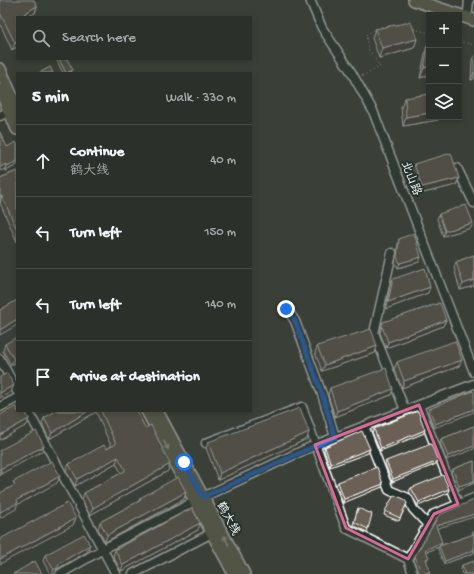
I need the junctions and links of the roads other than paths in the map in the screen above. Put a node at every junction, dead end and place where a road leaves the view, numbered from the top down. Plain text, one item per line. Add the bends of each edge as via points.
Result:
1 (310, 0) edge
2 (414, 0) edge
3 (435, 0) edge
4 (471, 11) edge
5 (0, 69) edge
6 (0, 90) edge
7 (11, 110) edge
8 (16, 126) edge
9 (457, 168) edge
10 (474, 203) edge
11 (392, 253) dead end
12 (286, 309) dead end
13 (0, 359) edge
14 (474, 372) edge
15 (474, 384) edge
16 (16, 389) edge
17 (16, 399) edge
18 (419, 405) junction
19 (0, 407) edge
20 (405, 410) junction
21 (29, 412) edge
22 (148, 412) edge
23 (157, 412) edge
24 (364, 426) junction
25 (335, 437) junction
26 (206, 442) dead end
27 (315, 445) junction
28 (474, 498) edge
29 (199, 499) junction
30 (458, 504) junction
31 (428, 524) junction
32 (212, 533) junction
33 (103, 549) junction
34 (408, 558) junction
35 (60, 574) edge
36 (116, 574) edge
37 (133, 574) edge
38 (234, 574) edge
39 (244, 574) edge
40 (413, 574) edge

1 - 14 street, 北山路 via 322,28 356,79 373,111
2 - 4 main road
3 - 4 main road
5 - 7 main road
6 - 7 main road
7 - 8 main road
9 - 10 street
11 - 20 street via 374,333
12 - 25 street via 295,321
13 - 16 street
15 - 18 street
17 - 19 street
18 - 20 street
18 - 30 street
20 - 24 street
21 - 33 street
22 -> 29 main road, 鹤大线
23 - 29 main road, 鹤大线
24 - 25 street
24 - 31 street via 389,490 408,498 413,509
25 - 27 street
26 - 27 street via 302,407
27 - 29 street
27 - 34 street via 346,528
28 - 30 street
29 - 32 main road, 鹤大线
29 - 33 street
39 -> 29 main road, 鹤大线
30 - 31 street via 434,514
31 - 34 street
32 - 37 street
32 - 38 main road, 鹤大线
33 - 35 street
33 - 36 street
34 - 40 street

